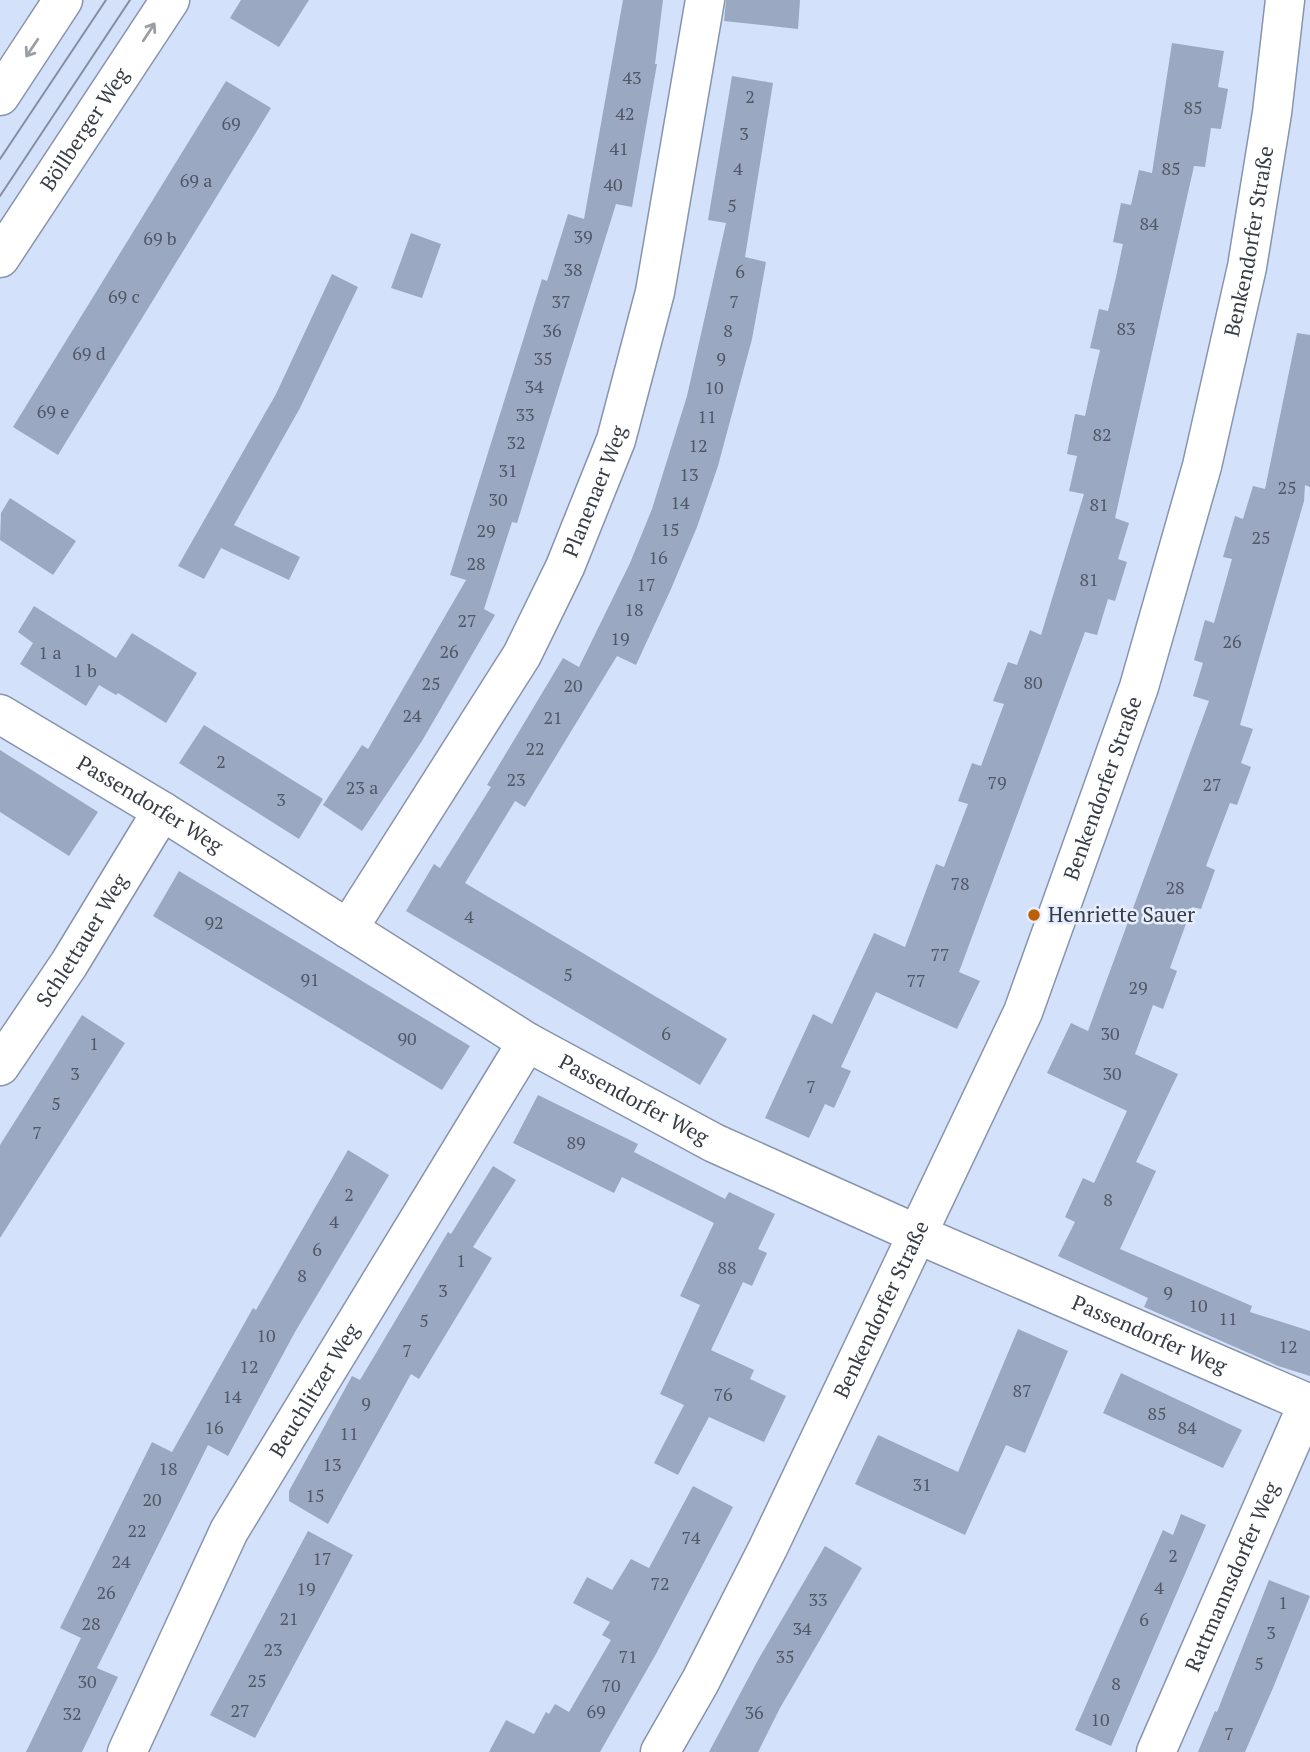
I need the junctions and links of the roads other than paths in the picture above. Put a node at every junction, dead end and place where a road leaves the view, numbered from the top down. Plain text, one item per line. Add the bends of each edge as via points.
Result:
1 (63, 0) edge
2 (170, 0) edge
3 (705, 0) edge
4 (1285, 0) edge
5 (0, 96) edge
6 (0, 258) edge
7 (0, 714) edge
8 (162, 811) junction
9 (348, 929) junction
10 (527, 1042) junction
11 (0, 1066) edge
12 (919, 1235) junction
13 (1309, 1403) edge
14 (127, 1752) edge
15 (660, 1752) edge
16 (1156, 1752) edge

1 -> 5 street
6 -> 2 street, Böllberger Weg
3 - 9 street, Planenaer Weg via 655,292 616,440 565,567 522,655
4 - 12 street, Benkendorfer Straße via 1247,267 1202,466 1162,612 1023,1012
7 - 8 street, Passendorfer Weg
8 - 9 street, Passendorfer Weg
8 - 11 street, Schlettauer Weg via 69,964
9 - 10 street, Passendorfer Weg
10 - 12 street, Passendorfer Weg via 714,1143
10 - 14 street, Beuchlitzer Weg via 229,1531
12 - 13 street, Passendorfer Weg
12 - 15 street, Benkendorfer Straße via 768,1548
13 - 16 street, Rattmannsdorfer Weg

